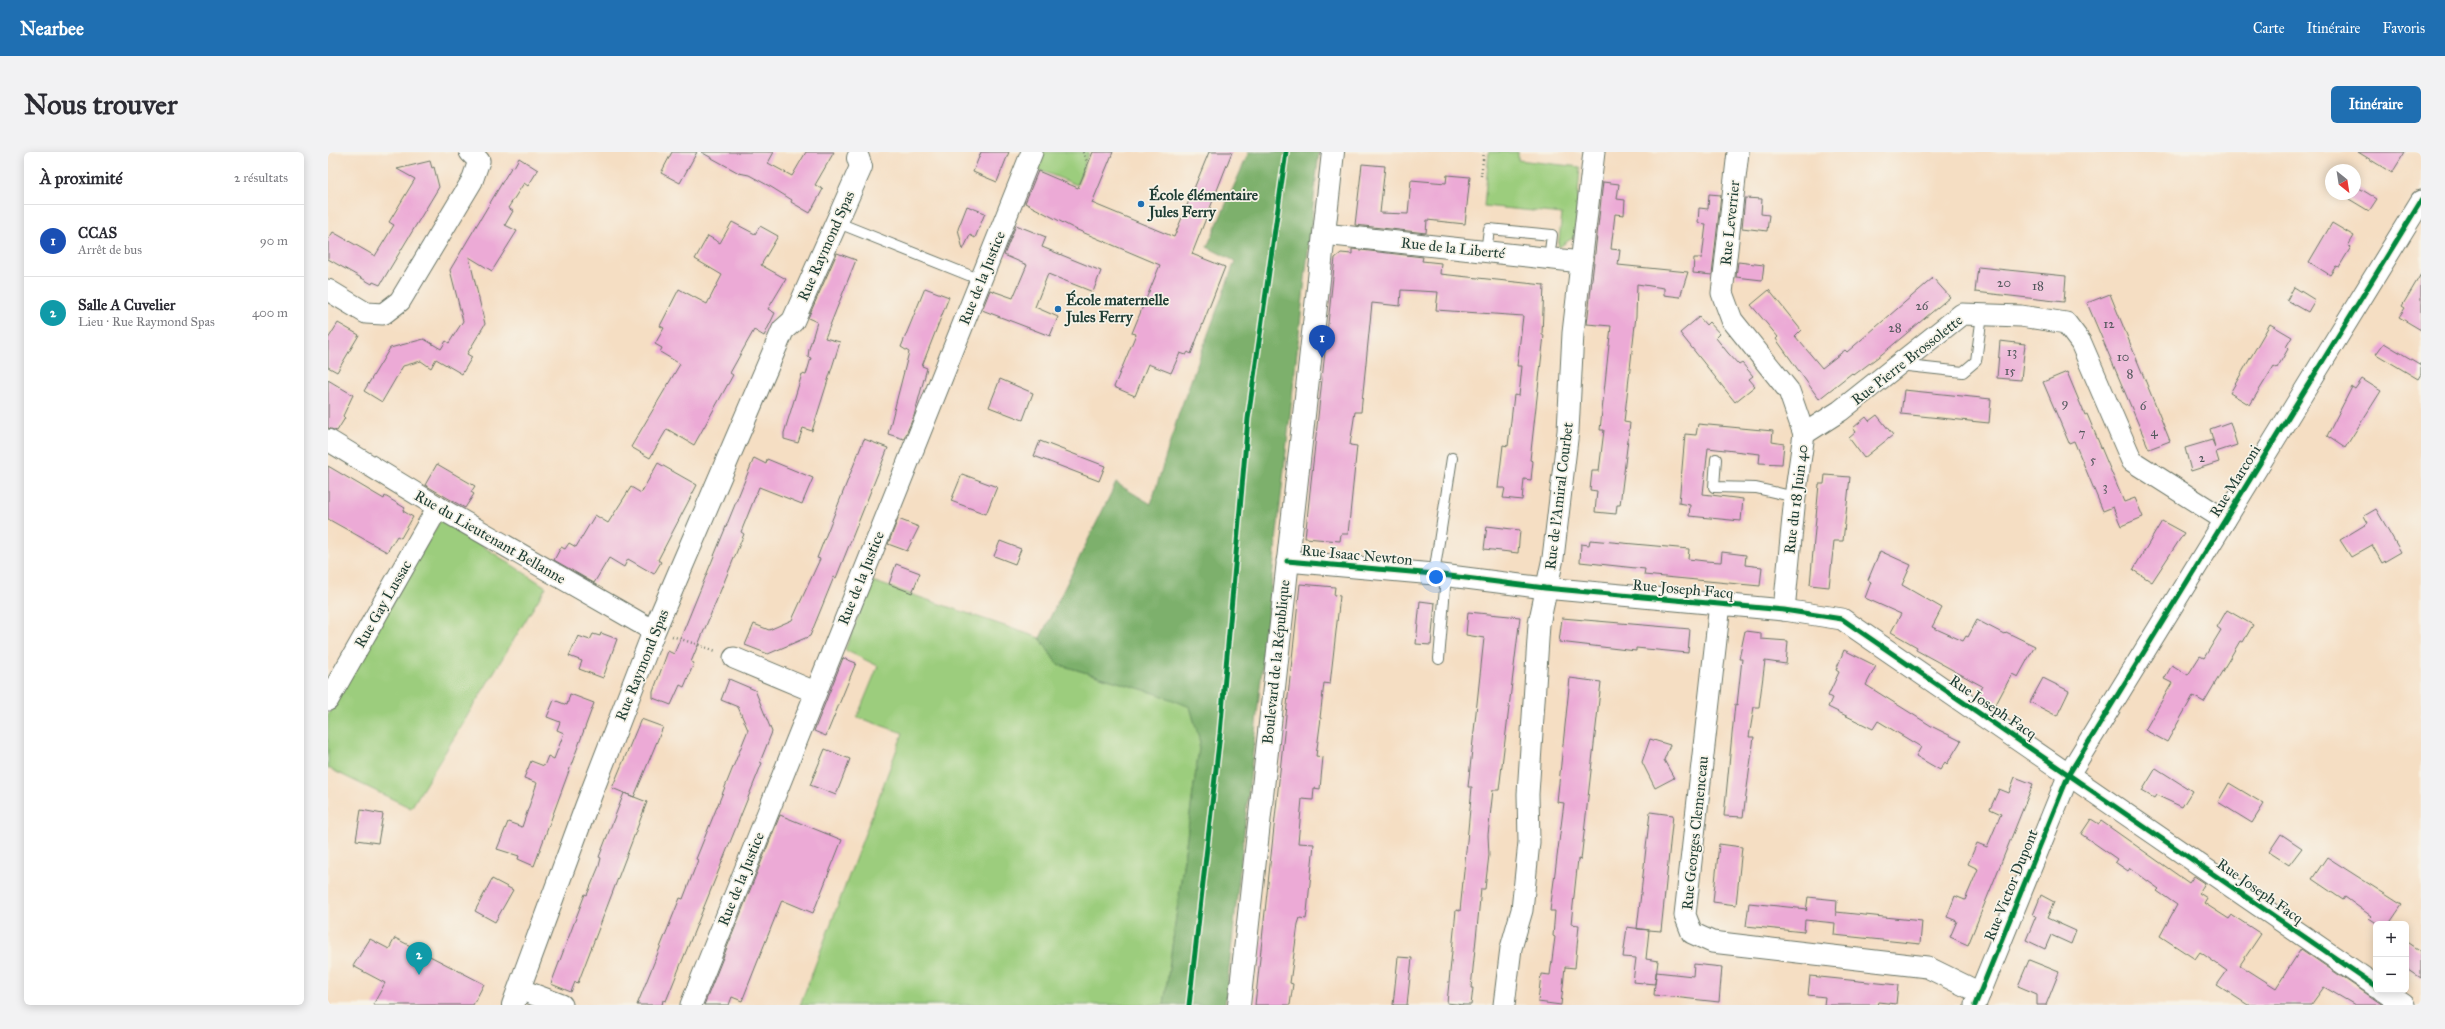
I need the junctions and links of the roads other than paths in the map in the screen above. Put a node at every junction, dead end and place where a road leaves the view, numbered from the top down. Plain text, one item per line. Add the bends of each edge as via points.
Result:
1 (470, 152) edge
2 (1032, 152) edge
3 (1333, 152) edge
4 (1594, 152) edge
5 (1738, 152) edge
6 (859, 155) edge
7 (2421, 201) edge
8 (831, 220) junction
9 (1324, 234) junction
10 (1582, 262) junction
11 (981, 280) junction
12 (328, 290) edge
13 (1722, 293) joint
14 (1982, 315) junction
15 (1898, 365) junction
16 (1804, 434) junction
17 (328, 440) edge
18 (1452, 458) dead end
19 (1716, 459) dead end
20 (1795, 497) junction
21 (438, 507) junction
22 (2225, 520) junction
23 (1287, 561) junction
24 (1440, 575) junction
25 (1545, 588) junction
26 (1720, 604) junction
27 (1784, 610) junction
28 (654, 631) junction
29 (734, 658) road end
30 (1439, 659) dead end
31 (815, 692) junction
32 (328, 700) edge
33 (2069, 774) junction
34 (2373, 984) edge
35 (2386, 993) edge
36 (516, 997) edge
37 (1977, 999) edge
38 (562, 1005) edge
39 (690, 1005) edge
40 (1239, 1005) edge
41 (1504, 1005) edge
42 (2404, 1005) edge

1 - 12 street via 479,161 472,181 400,301 383,314 366,313
2 - 11 street, Rue de la Justice
3 - 9 street, Boulevard de la République
4 - 10 street, Rue de l'Amiral Courbet
5 - 13 street, Rue Leverrier
6 - 8 street, Rue Raymond Spas via 848,165
7 - 22 street, Rue Marconi
8 - 11 lane
8 - 28 street, Rue Raymond Spas via 782,318 783,330
9 - 10 street, Rue de la Liberté
9 - 23 street, Boulevard de la République
10 - 25 street, Rue de l'Amiral Courbet via 1573,333 1568,431 1553,558
11 - 31 street, Rue de la Justice
13 - 16 street, Rue du 18 Juin 40 via 1732,320 1789,391
14 - 15 street, Rue Pierre Brossolette via 1962,314
14 - 15 lane via 1976,361 1963,372
14 - 22 street, Rue Pierre Brossolette via 2021,316 2066,323 2081,343 2132,461
15 - 16 street, Rue Pierre Brossolette via 1840,411
16 - 20 street, Rue du 18 Juin 40
17 - 21 street, Rue du Lieutenant Bellanne
18 - 24 lane
19 - 20 lane via 1714,487 1756,488
20 - 27 street, Rue du 18 Juin 40
21 - 28 street, Rue du Lieutenant Bellanne
21 - 32 street, Rue Gay Lussac
22 - 33 street, Rue Marconi
23 - 24 street, Rue Isaac Newton
23 - 40 street, Boulevard de la République
24 - 25 street, Rue Isaac Newton
24 - 30 lane
25 - 26 street, Rue Joseph Facq
25 - 41 street, Rue de l'Amiral Courbet via 1539,624 1528,794 1529,842 1522,910 1511,948
26 - 27 street, Rue Joseph Facq
26 - 37 street, Rue Georges Clemenceau via 1685,915 1692,933 1712,942 1927,967
27 - 33 street, Rue Joseph Facq via 1842,619
28 - 36 street, Rue Raymond Spas
29 - 31 street
31 - 39 street, Rue de la Justice
33 - 34 street, Rue Joseph Facq
33 - 37 street, Rue Victor Dupont
35 - 42 street
36 - 38 street

